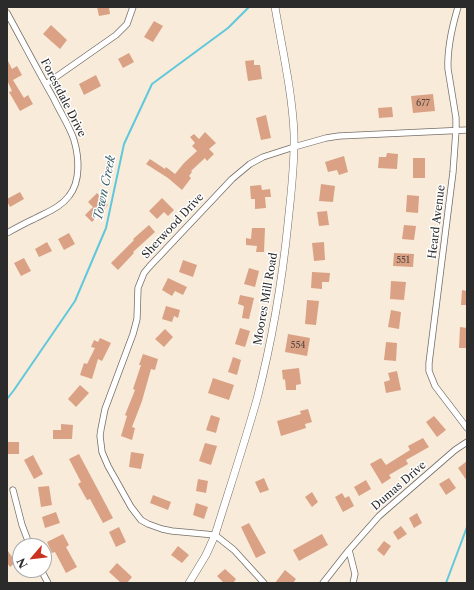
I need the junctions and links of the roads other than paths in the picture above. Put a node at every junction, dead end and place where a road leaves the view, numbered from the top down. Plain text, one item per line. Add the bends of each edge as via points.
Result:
1 (133, 7) edge
2 (275, 7) edge
3 (458, 7) edge
4 (7, 14) edge
5 (46, 84) junction
6 (456, 130) junction
7 (467, 130) edge
8 (294, 146) junction
9 (7, 233) edge
10 (467, 428) edge
11 (467, 442) edge
12 (13, 490) dead end
13 (215, 535) junction
14 (27, 538) edge
15 (349, 550) junction
16 (189, 583) edge
17 (264, 583) edge
18 (323, 583) edge
19 (353, 583) edge

1 - 5 street via 127,24 116,35
2 - 8 street, Moores Mill Road via 290,91
3 - 6 street, Heard Avenue via 448,61
4 - 5 street, Forestdale Drive
5 - 9 street, Forestdale Drive via 74,139 78,161 77,176 70,196 58,208
6 - 7 street, Sherwood Drive
6 - 8 street, Sherwood Drive via 339,136
6 - 10 street, Heard Avenue via 429,371 435,386
8 - 13 street, Moores Mill Road via 284,259 270,344 257,399
8 - 13 street, Sherwood Drive via 263,157 232,178 144,273 138,288 137,319 133,334 105,409 100,436 102,452 131,507 141,520 162,529
11 - 15 street, Dumas Drive via 387,508
12 - 14 street
13 - 16 street, Moores Mill Road
13 - 17 street via 234,550
15 - 18 street, Dumas Drive
15 - 19 street via 355,574

